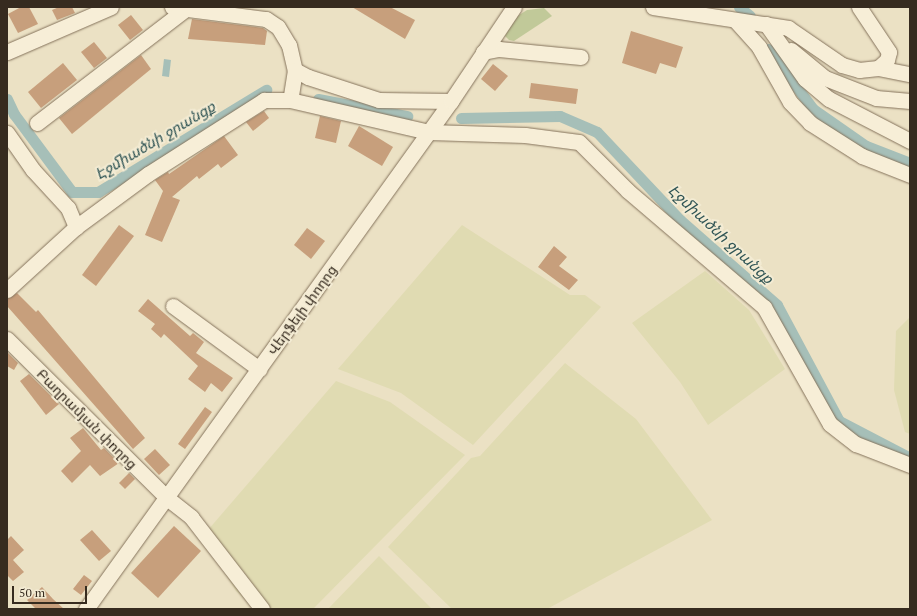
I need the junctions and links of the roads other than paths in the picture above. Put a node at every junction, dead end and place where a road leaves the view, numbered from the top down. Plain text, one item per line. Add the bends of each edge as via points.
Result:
1 (111, 7) edge
2 (653, 7) edge
3 (859, 7) edge
4 (178, 9) edge
5 (509, 9) edge
6 (735, 20) junction
7 (766, 24) junction
8 (777, 38) junction
9 (7, 52) edge
10 (483, 52) junction
11 (581, 57) dead end
12 (878, 68) junction
13 (295, 70) junction
14 (910, 74) edge
15 (290, 100) junction
16 (451, 101) junction
17 (910, 101) edge
18 (382, 111) junction
19 (38, 123) dead end
20 (429, 132) junction
21 (7, 133) edge
22 (910, 141) edge
23 (910, 175) edge
24 (76, 227) junction
25 (7, 290) edge
26 (174, 306) dead end
27 (7, 339) edge
28 (259, 369) junction
29 (910, 465) edge
30 (167, 498) junction
31 (86, 609) edge
32 (262, 609) edge

1 - 9 street
2 - 6 street
3 - 12 street via 889,52 886,60
4 - 13 street via 266,19 278,27 289,45
4 - 19 street
5 - 10 street, Վերֆելի փողոց
6 - 7 street
6 - 23 street via 759,47 790,102 810,123 862,156
7 - 8 street
7 - 12 street via 788,28 842,65 859,70
8 - 17 street via 825,78 876,98
8 - 22 street via 805,79 829,99
10 - 11 street via 499,48
10 - 16 street, Վերֆելի փողոց
12 - 14 street
13 - 15 street
13 - 18 street
15 - 18 street
15 - 24 street via 264,100 148,174
16 - 18 street
16 - 20 street, Վերֆելի փողոց
18 - 20 street
20 - 28 street, Վերֆելի փողոց
20 - 29 street via 525,135 579,142 628,191 764,307 830,424 856,444
21 - 24 street via 33,170 68,208
24 - 25 street
26 - 28 street
27 - 30 street, Բաղրամյան փողոց
28 - 30 street, Վերֆելի փողոց
30 - 31 street, Վերֆելի փողոց
30 - 32 street, Բաղրամյան փողոց via 191,517

